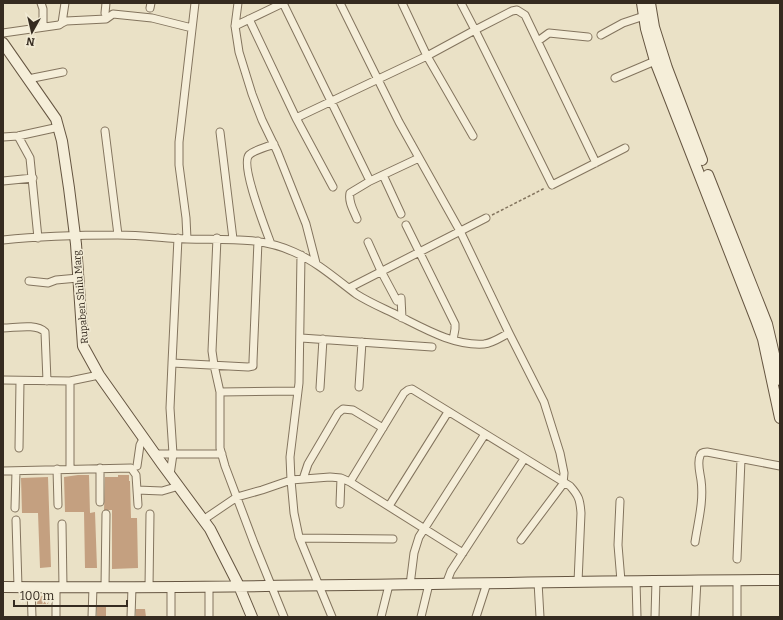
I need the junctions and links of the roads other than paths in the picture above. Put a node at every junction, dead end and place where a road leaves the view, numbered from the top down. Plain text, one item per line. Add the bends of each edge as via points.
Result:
1 (41, 3) edge
2 (65, 3) edge
3 (106, 3) edge
4 (194, 3) edge
5 (238, 3) edge
6 (283, 3) edge
7 (340, 3) edge
8 (402, 3) edge
9 (461, 3) edge
10 (642, 3) edge
11 (650, 3) edge
12 (105, 14) dead end
13 (647, 15) junction
14 (249, 19) junction
15 (62, 23) junction
16 (44, 26) junction
17 (235, 26) junction
18 (192, 28) junction
19 (475, 30) junction
20 (3, 33) edge
21 (601, 35) dead end
22 (588, 37) dead end
23 (538, 42) junction
24 (3, 43) edge
25 (427, 56) junction
26 (656, 61) junction
27 (63, 72) dead end
28 (28, 78) junction
29 (615, 78) dead end
30 (378, 80) junction
31 (331, 102) junction
32 (296, 118) junction
33 (59, 127) junction
34 (105, 131) dead end
35 (220, 132) dead end
36 (18, 136) junction
37 (473, 136) dead end
38 (3, 137) edge
39 (274, 144) junction
40 (625, 148) dead end
41 (419, 158) junction
42 (596, 163) junction
43 (383, 175) junction
44 (32, 178) junction
45 (3, 181) edge
46 (370, 181) junction
47 (333, 187) dead end
48 (401, 214) dead end
49 (486, 218) road end
50 (357, 219) dead end
51 (406, 226) dead end
52 (460, 231) junction
53 (118, 235) junction
54 (75, 236) junction
55 (38, 238) junction
56 (178, 238) junction
57 (217, 238) junction
58 (187, 239) junction
59 (233, 239) junction
60 (3, 240) edge
61 (258, 241) junction
62 (368, 242) dead end
63 (271, 244) junction
64 (418, 252) junction
65 (301, 256) junction
66 (316, 263) junction
67 (381, 271) junction
68 (78, 278) junction
69 (28, 281) dead end
70 (349, 288) junction
71 (402, 318) junction
72 (3, 328) edge
73 (508, 332) junction
74 (301, 338) junction
75 (323, 339) junction
76 (453, 340) junction
77 (362, 342) junction
78 (432, 346) dead end
79 (172, 363) junction
80 (214, 365) junction
81 (99, 375) junction
82 (3, 380) edge
83 (20, 380) junction
84 (780, 380) edge
85 (47, 381) junction
86 (70, 381) junction
87 (359, 387) dead end
88 (320, 388) dead end
89 (220, 392) junction
90 (298, 392) junction
91 (448, 412) junction
92 (780, 416) edge
93 (383, 428) junction
94 (485, 434) junction
95 (144, 437) junction
96 (19, 448) dead end
97 (156, 454) junction
98 (173, 454) junction
99 (222, 454) junction
100 (524, 459) junction
101 (741, 459) junction
102 (137, 466) dead end
103 (780, 466) edge
104 (100, 468) junction
105 (57, 469) junction
106 (70, 469) junction
107 (3, 471) edge
108 (16, 471) junction
109 (170, 474) junction
110 (341, 478) junction
111 (303, 479) junction
112 (291, 480) junction
113 (350, 482) junction
114 (563, 482) junction
115 (179, 486) junction
116 (137, 490) junction
117 (236, 497) junction
118 (620, 501) dead end
119 (100, 502) dead end
120 (340, 504) dead end
121 (58, 505) dead end
122 (138, 505) dead end
123 (389, 506) junction
124 (15, 508) dead end
125 (106, 514) dead end
126 (150, 514) dead end
127 (16, 520) dead end
128 (204, 520) junction
129 (62, 524) dead end
130 (424, 528) junction
131 (300, 538) junction
132 (393, 539) dead end
133 (521, 540) dead end
134 (695, 542) dead end
135 (464, 553) junction
136 (737, 559) dead end
137 (636, 580) junction
138 (656, 580) junction
139 (697, 580) junction
140 (737, 580) junction
141 (780, 580) edge
142 (621, 581) junction
143 (538, 582) junction
144 (578, 582) junction
145 (486, 583) junction
146 (430, 584) junction
147 (446, 584) junction
148 (271, 585) junction
149 (389, 585) junction
150 (410, 585) junction
151 (209, 586) junction
152 (239, 586) junction
153 (318, 586) junction
154 (3, 587) edge
155 (18, 587) junction
156 (59, 587) junction
157 (93, 587) junction
158 (105, 587) junction
159 (132, 587) junction
160 (149, 587) junction
161 (171, 587) junction
162 (31, 588) junction
163 (737, 616) edge
164 (32, 617) edge
165 (56, 617) edge
166 (92, 617) edge
167 (131, 617) edge
168 (171, 617) edge
169 (210, 617) edge
170 (252, 617) edge
171 (284, 617) edge
172 (332, 617) edge
173 (381, 617) edge
174 (421, 617) edge
175 (476, 617) edge
176 (540, 617) edge
177 (637, 617) edge
178 (654, 617) edge
179 (695, 617) edge

1 - 16 street
2 - 15 street
3 - 12 street
4 - 18 street
5 - 17 street
6 - 14 street
6 - 31 street
7 - 30 street
8 - 25 street
9 - 19 street
10 - 13 street
11 - 13 street
13 - 21 street via 623,23
13 - 26 street via 646,29
13 - 84 street via 654,27 712,186 767,324
14 - 17 street
14 - 32 street
15 - 16 street
15 - 18 street via 106,19 113,14 152,18
16 - 20 street
17 - 39 street via 239,52 252,94
18 - 58 street via 179,142
19 - 23 street via 517,10 525,14
19 - 25 street
19 - 42 street via 552,185
22 - 23 street via 549,33
23 - 42 street
24 - 28 street, Rupaben Shilu Marg
25 - 30 street
25 - 37 street
26 - 29 street
26 - 92 street via 756,320
27 - 28 street
28 - 33 street, Rupaben Shilu Marg
30 - 31 street
30 - 41 street
31 - 32 street
31 - 46 street
32 - 47 street
33 - 36 street
33 - 54 street, Rupaben Shilu Marg
34 - 53 street
35 - 59 street
36 - 38 street
36 - 44 street via 30,158
39 - 63 street via 250,154 246,164 250,184
39 - 66 street via 306,224
40 - 42 street
41 - 43 street
41 - 52 street
43 - 46 street
43 - 48 street
44 - 45 street
44 - 55 street
46 - 50 street via 350,193 350,203
49 - 52 street
51 - 64 street
52 - 64 street
52 - 73 street
53 - 54 street
53 - 56 street
54 - 55 street
54 - 68 street, Rupaben Shilu Marg
55 - 60 street
56 - 58 street
56 - 79 street
57 - 58 street
57 - 59 street
57 - 80 street via 212,350
59 - 61 street
61 - 63 street
61 - 80 street via 253,366
62 - 67 street
63 - 65 street
64 - 67 street
64 - 76 street via 455,324
65 - 66 street
65 - 74 street
66 - 70 street
67 - 70 street
67 - 71 street via 399,299
68 - 69 street via 48,283
68 - 81 street, Rupaben Shilu Marg via 83,346
70 - 71 street via 373,304
71 - 76 street
72 - 85 street via 33,327 41,328 45,332
73 - 76 street via 486,344
73 - 114 street via 544,402 560,453
74 - 75 street
74 - 90 street
75 - 77 street
75 - 88 street
77 - 78 street
77 - 87 street
79 - 80 street
79 - 98 street via 170,408
80 - 89 street
81 - 86 street
81 - 95 street, Rupaben Shilu Marg
82 - 83 street
83 - 85 street
83 - 96 street
85 - 86 street
86 - 106 street
89 - 90 street
89 - 99 street
90 - 112 street via 290,457
91 - 93 street via 412,389 408,390
91 - 94 street
91 - 123 street
93 - 111 street via 353,410 343,409 334,419 308,464
93 - 113 street
94 - 100 street
94 - 130 street
95 - 97 street, Rupaben Shilu Marg
95 - 102 street via 140,445
97 - 98 street
97 - 109 street, Rupaben Shilu Marg
98 - 99 street
98 - 109 street
99 - 117 street
100 - 114 street
100 - 135 street
101 - 103 street
101 - 134 street via 707,452 701,454 699,470 702,500
101 - 136 street
104 - 106 street
104 - 116 street via 131,468 136,475
104 - 119 street
105 - 106 street
105 - 108 street
105 - 121 street
107 - 108 street
108 - 124 street
109 - 115 street, Rupaben Shilu Marg
110 - 111 street
110 - 113 street
110 - 120 street
111 - 112 street
112 - 117 street
112 - 131 street via 294,513
113 - 123 street
114 - 133 street
114 - 144 street via 577,494 580,502
115 - 116 street via 162,491
115 - 128 street, Rupaben Shilu Marg
116 - 122 street
117 - 128 street
117 - 148 street
118 - 142 street via 618,545
123 - 130 street
125 - 158 street
126 - 160 street
127 - 155 street
128 - 152 street, Rupaben Shilu Marg
129 - 156 street
130 - 135 street
130 - 150 street via 416,545
131 - 132 street
131 - 153 street
135 - 147 street via 451,571
137 - 138 street
137 - 142 street
137 - 177 street
138 - 139 street
138 - 178 street
139 - 140 street
139 - 179 street
140 - 141 street
140 - 163 street
142 - 144 street
143 - 144 street
143 - 145 street
143 - 176 street
145 - 147 street
145 - 175 street
146 - 147 street
146 - 150 street
146 - 174 street
148 - 152 street
148 - 153 street
148 - 171 street
149 - 150 street
149 - 153 street
149 - 173 street
151 - 152 street
151 - 161 street
151 - 169 street
152 - 170 street, Rupaben Shilu Marg
153 - 172 street
154 - 155 street
155 - 162 street
156 - 157 street
156 - 162 street
156 - 165 street
157 - 158 street
157 - 166 street
158 - 159 street
159 - 160 street
159 - 167 street
160 - 161 street
161 - 168 street
162 - 164 street

